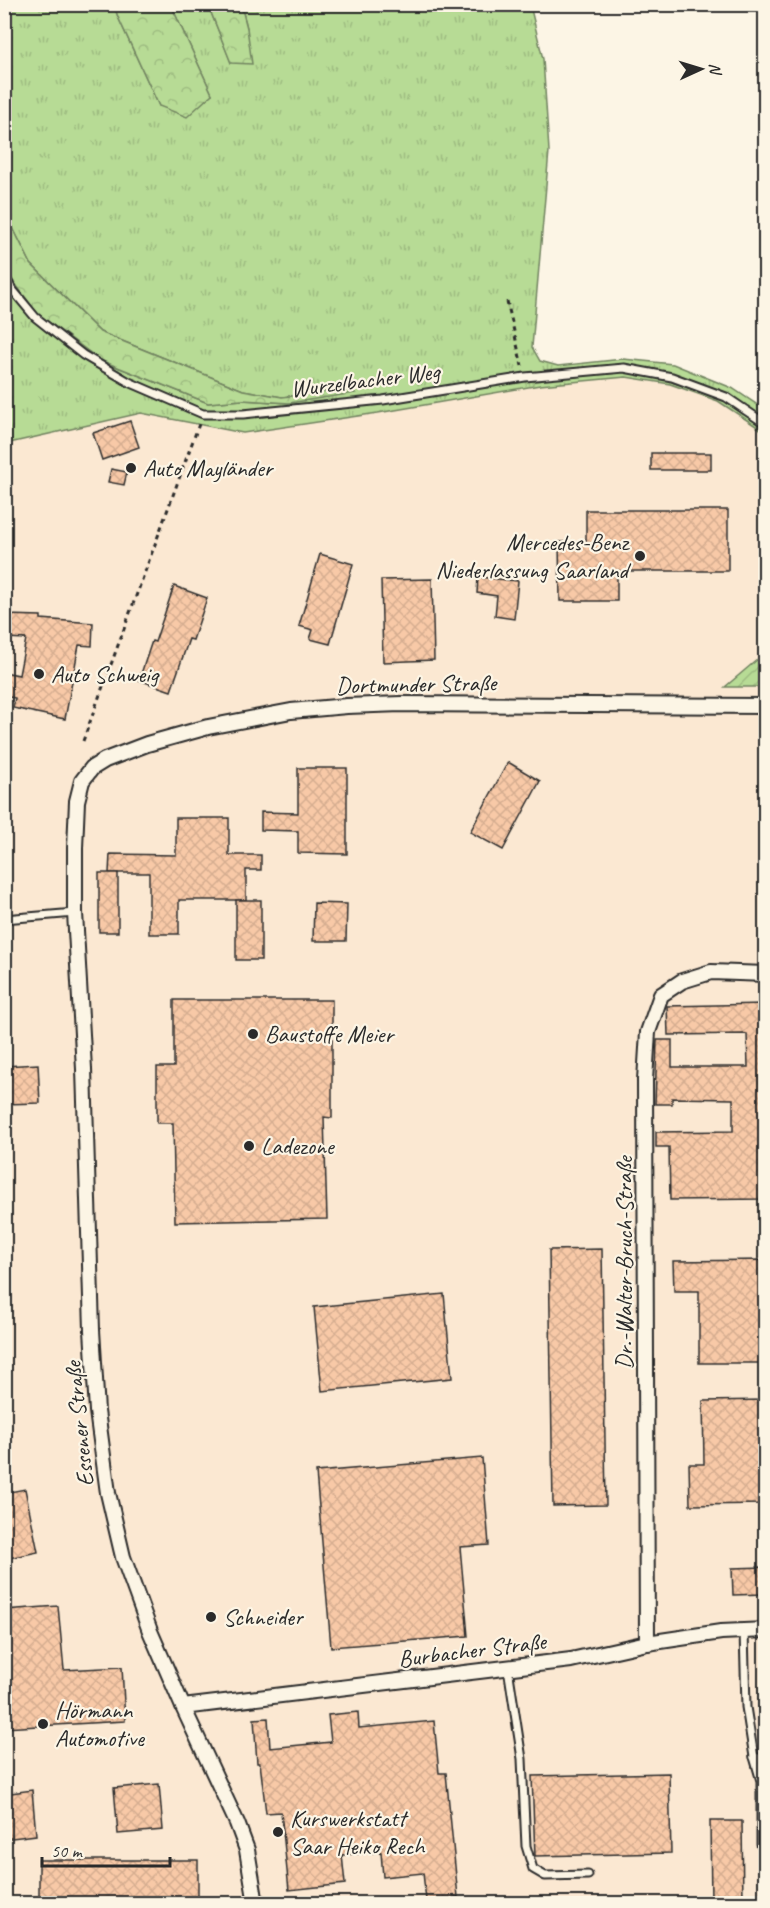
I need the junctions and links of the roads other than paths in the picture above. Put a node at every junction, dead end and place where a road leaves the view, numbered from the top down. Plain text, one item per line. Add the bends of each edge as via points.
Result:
1 (4, 275) edge
2 (765, 424) edge
3 (765, 706) edge
4 (82, 781) joint
5 (75, 913) junction
6 (4, 919) edge
7 (765, 974) edge
8 (765, 1630) edge
9 (744, 1631) junction
10 (647, 1643) junction
11 (508, 1668) junction
12 (183, 1707) junction
13 (754, 1757) junction
14 (765, 1760) edge
15 (761, 1845) dead end
16 (588, 1875) dead end
17 (256, 1904) edge

1 - 2 lane, Wurzelbacher Weg via 35,317 83,356 129,382 203,414 243,414 383,400 525,376 624,368 672,377 726,397
3 - 4 street, Dortmunder Straße via 401,704 291,711 147,744 105,760
4 - 5 street, Essener Straße via 77,801
5 - 6 lane
5 - 12 street, Essener Straße via 97,1411 108,1493 123,1557
7 - 10 street, Dr.-Walter-Bruch-Straße via 711,972 682,981 662,995 648,1032
8 - 9 street, Burbacher Straße
9 - 10 street, Burbacher Straße
9 - 13 lane via 746,1707
10 - 11 street, Burbacher Straße via 570,1660
11 - 12 street, Burbacher Straße
11 - 16 lane via 522,1759 526,1846 533,1869 545,1876
12 - 17 street, Essener Straße via 237,1823 247,1850
13 - 14 lane
13 - 15 lane via 761,1781

